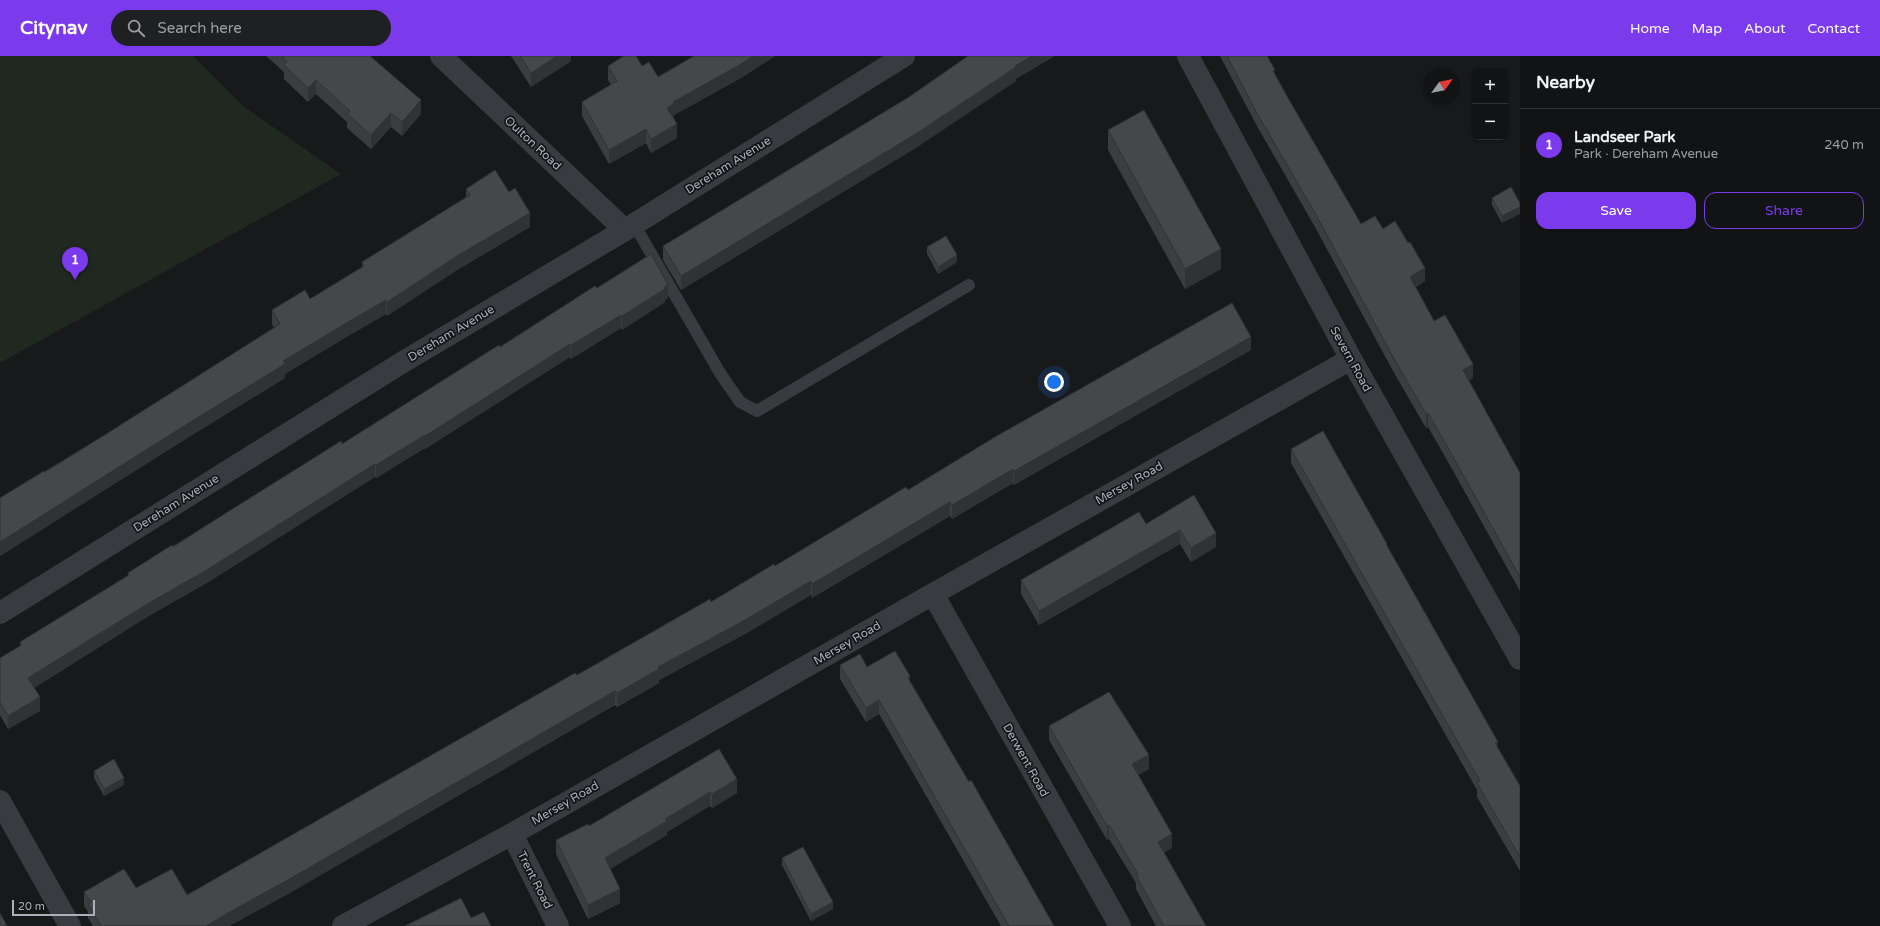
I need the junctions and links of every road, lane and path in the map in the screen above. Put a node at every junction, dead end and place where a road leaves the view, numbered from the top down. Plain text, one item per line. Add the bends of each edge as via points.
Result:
1 (441, 56) edge
2 (904, 56) edge
3 (1188, 56) edge
4 (630, 227) junction
5 (969, 285) dead end
6 (1351, 359) junction
7 (933, 594) junction
8 (0, 613) edge
9 (1520, 659) edge
10 (0, 801) edge
11 (512, 834) junction
12 (70, 926) edge
13 (343, 926) edge
14 (558, 926) edge
15 (1120, 926) edge

1 - 4 street, Oulton Road
2 - 4 street, Dereham Avenue
3 - 6 street, Severn Road
4 - 5 lane via 740,402 757,411
4 - 8 street, Dereham Avenue via 403,362
6 - 7 street, Mersey Road
6 - 9 street, Severn Road
7 - 11 street, Mersey Road
7 - 15 street, Derwent Road
10 - 12 street
11 - 13 street, Mersey Road
11 - 14 street, Trent Road

